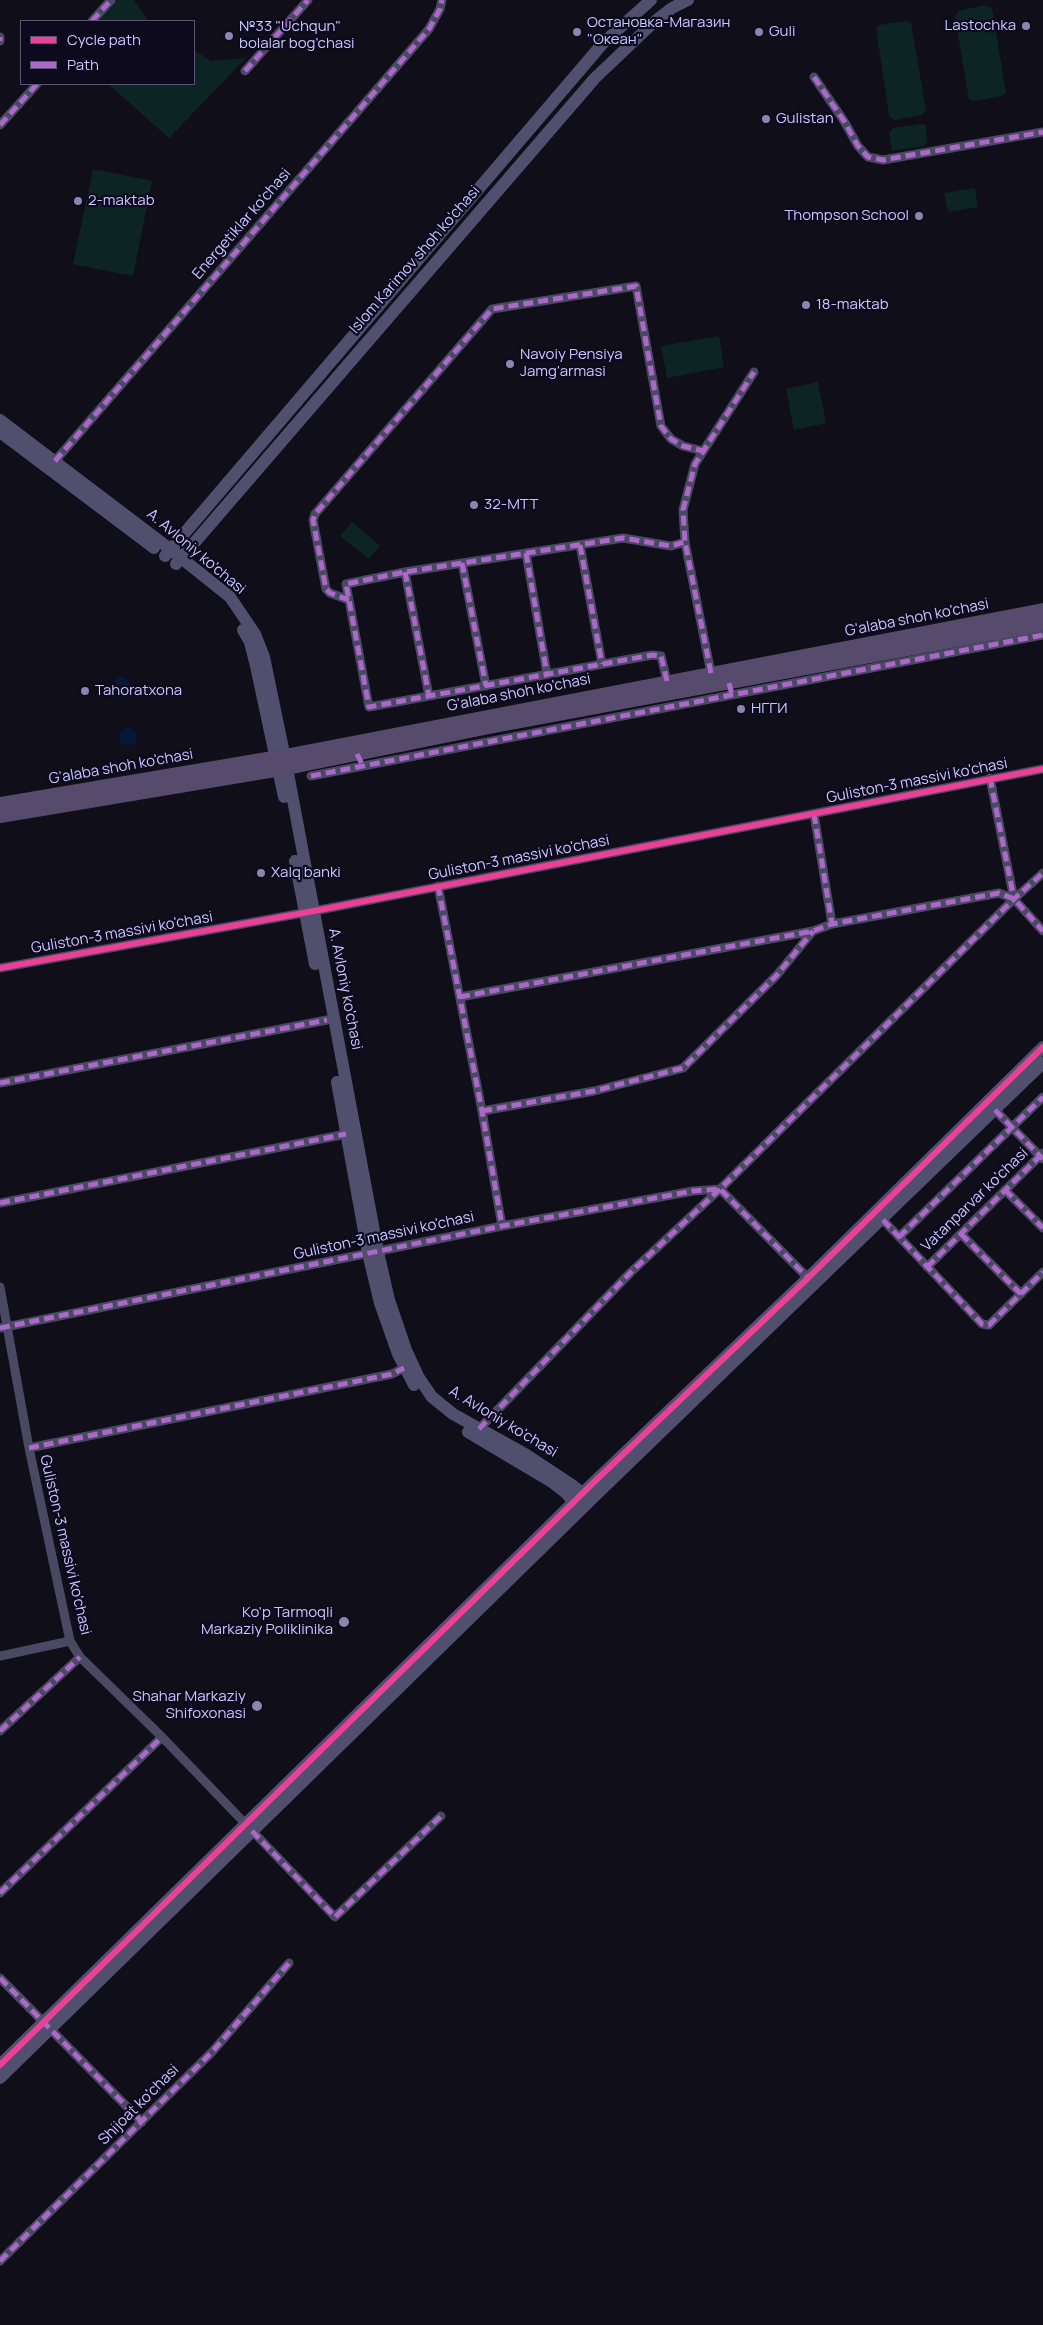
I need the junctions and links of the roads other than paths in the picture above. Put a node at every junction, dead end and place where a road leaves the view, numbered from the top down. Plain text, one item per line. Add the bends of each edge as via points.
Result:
1 (111, 0) edge
2 (308, 0) edge
3 (442, 0) edge
4 (688, 0) edge
5 (647, 1) edge
6 (668, 4) edge
7 (661, 17) junction
8 (93, 20) edge
9 (0, 37) edge
10 (0, 41) edge
11 (245, 71) dead end
12 (814, 77) dead end
13 (36, 85) edge
14 (0, 126) edge
15 (1043, 132) edge
16 (754, 372) dead end
17 (0, 420) edge
18 (0, 432) edge
19 (703, 451) junction
20 (55, 461) junction
21 (685, 542) junction
22 (580, 545) junction
23 (168, 553) junction
24 (526, 553) junction
25 (178, 561) junction
26 (462, 563) junction
27 (405, 572) junction
28 (349, 600) junction
29 (1043, 610) edge
30 (1043, 624) edge
31 (1043, 635) edge
32 (602, 664) junction
33 (710, 673) junction
34 (547, 674) junction
35 (667, 681) junction
36 (486, 686) junction
37 (731, 689) junction
38 (429, 696) junction
39 (360, 760) junction
40 (281, 762) junction
41 (1043, 769) edge
42 (311, 776) dead end
43 (990, 778) junction
44 (0, 804) edge
45 (814, 814) junction
46 (0, 816) edge
47 (1043, 873) edge
48 (438, 886) junction
49 (1014, 899) junction
50 (310, 912) junction
51 (832, 924) junction
52 (1043, 930) edge
53 (813, 931) junction
54 (0, 968) edge
55 (460, 998) junction
56 (327, 1020) junction
57 (1043, 1047) edge
58 (1043, 1063) edge
59 (0, 1083) edge
60 (1043, 1096) edge
61 (994, 1105) junction
62 (482, 1111) junction
63 (1012, 1127) junction
64 (346, 1134) junction
65 (1042, 1156) edge
66 (720, 1189) junction
67 (1005, 1190) junction
68 (0, 1203) edge
69 (883, 1220) junction
70 (502, 1226) junction
71 (1043, 1228) edge
72 (961, 1234) junction
73 (899, 1238) junction
74 (373, 1253) junction
75 (927, 1267) junction
76 (1043, 1272) edge
77 (808, 1278) junction
78 (0, 1287) edge
79 (1021, 1294) junction
80 (4, 1327) edge
81 (404, 1368) junction
82 (479, 1429) junction
83 (29, 1448) junction
84 (587, 1497) junction
85 (577, 1506) junction
86 (70, 1641) junction
87 (0, 1656) edge
88 (80, 1657) junction
89 (0, 1731) edge
90 (162, 1737) junction
91 (441, 1816) dead end
92 (250, 1828) junction
93 (0, 1893) edge
94 (289, 1962) dead end
95 (0, 1978) edge
96 (47, 2026) junction
97 (0, 2065) edge
98 (0, 2078) edge
99 (142, 2122) junction
100 (0, 2261) edge

1 - 8 street
2 - 11 street
3 - 20 street, Energetiklar ko'chasi via 429,29
4 - 6 street, Islom Karimov shoh ko'chasi
5 - 7 street
5 - 23 street, Islom Karimov shoh ko'chasi via 604,42
6 - 7 street, Islom Karimov shoh ko'chasi
7 - 25 street, Islom Karimov shoh ko'chasi via 595,78
9 - 10 street
12 - 15 street via 868,157 882,160
13 - 14 street
16 - 19 street
17 - 20 street, A. Avloniy ko'chasi
18 - 23 street, A. Avloniy ko'chasi
19 - 21 street via 695,464 683,510
19 - 28 street via 682,446 671,439 661,426 636,286 492,309 315,514 313,520 326,589
20 - 23 street, A. Avloniy ko'chasi
21 - 22 street via 672,546 623,538
21 - 33 street
22 - 24 street
22 - 32 street
23 - 25 street, A. Avloniy ko'chasi
24 - 26 street
24 - 34 street
25 - 40 street, A. Avloniy ko'chasi via 230,598 255,634 264,657
26 - 27 street
26 - 36 street
27 - 28 street via 346,584
27 - 38 street
28 - 38 street via 369,707
29 - 33 main road, G'alaba shoh ko'chasi
30 - 37 main road, G'alaba shoh ko'chasi
31 - 37 street
32 - 34 street
32 - 35 street via 661,656
33 - 35 main road, G'alaba shoh ko'chasi
34 - 36 street
35 - 40 main road, G'alaba shoh ko'chasi
36 - 38 street
37 - 39 main road, G'alaba shoh ko'chasi via 488,727
39 - 40 main road, G'alaba shoh ko'chasi
39 - 42 street
40 - 44 main road, G'alaba shoh ko'chasi
40 - 46 main road, G'alaba shoh ko'chasi
40 - 50 street, A. Avloniy ko'chasi
41 - 43 street, Guliston-3 massivi ko'chasi
43 - 45 street, Guliston-3 massivi ko'chasi
43 - 49 street, Guliston-3 massivi ko'chasi
45 - 48 street, Guliston-3 massivi ko'chasi
45 - 51 street, Guliston-3 massivi ko'chasi
47 - 49 street
48 - 50 street, Guliston-3 massivi ko'chasi
48 - 55 street, Guliston-3 massivi ko'chasi
49 - 51 street via 999,893
49 - 52 street
49 - 66 street
50 - 54 street, Guliston-3 massivi ko'chasi
50 - 56 street, A. Avloniy ko'chasi
50 - 74 street, A. Avloniy ko'chasi
51 - 53 street
53 - 55 street
53 - 62 street via 777,975 683,1068 594,1091
55 - 62 street, Guliston-3 massivi ko'chasi
56 - 59 street
56 - 64 street, A. Avloniy ko'chasi
57 - 61 street
58 - 61 street
60 - 63 street
61 - 63 street
61 - 69 street
61 - 77 street
62 - 70 street, Guliston-3 massivi ko'chasi
63 - 65 street
63 - 73 street
64 - 68 street
64 - 74 street, A. Avloniy ko'chasi
65 - 67 street, Vatanparvar ko'chasi
66 - 70 street, Guliston-3 massivi ko'chasi
66 - 77 street
66 - 82 street via 611,1293
67 - 71 street
67 - 72 street, Vatanparvar ko'chasi
69 - 73 street
69 - 84 street
70 - 74 street, Guliston-3 massivi ko'chasi
72 - 75 street, Vatanparvar ko'chasi
72 - 79 street
73 - 75 street
74 - 80 street, Guliston-3 massivi ko'chasi
74 - 81 street, A. Avloniy ko'chasi via 380,1303
74 - 82 street, A. Avloniy ko'chasi via 406,1350 419,1378 432,1397
75 - 79 street via 982,1324 990,1325
76 - 79 street
77 - 84 street
78 - 80 street, Guliston-3 massivi ko'chasi
80 - 83 street, Guliston-3 massivi ko'chasi
81 - 83 street, Guliston-3 massivi ko'chasi via 392,1374
81 - 85 street, A. Avloniy ko'chasi via 411,1382 437,1412 546,1478
82 - 84 street, A. Avloniy ko'chasi via 525,1454
83 - 86 street, Guliston-3 massivi ko'chasi
84 - 85 street
85 - 92 street
86 - 87 street
86 - 88 street, Guliston-3 massivi ko'chasi
88 - 89 street, Guliston-3 massivi ko'chasi
88 - 90 street
90 - 92 street
90 - 93 street
91 - 92 street via 335,1917
92 - 96 street
94 - 99 street, Shijoat ko'chasi via 212,2052
95 - 96 street
96 - 97 street
96 - 98 street
96 - 99 street
99 - 100 street, Shijoat ko'chasi

